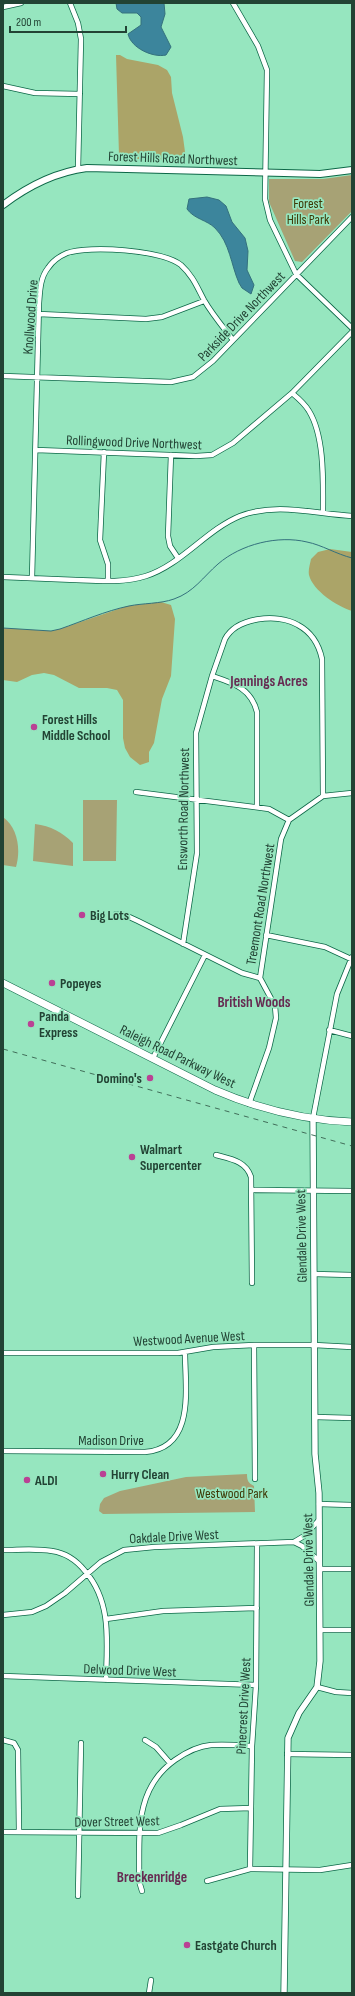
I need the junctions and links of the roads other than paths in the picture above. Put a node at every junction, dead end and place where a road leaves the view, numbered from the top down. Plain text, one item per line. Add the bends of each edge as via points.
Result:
1 (21, 3) edge
2 (70, 3) edge
3 (233, 3) edge
4 (3, 7) edge
5 (3, 86) edge
6 (80, 94) junction
7 (78, 169) junction
8 (352, 170) edge
9 (266, 173) junction
10 (3, 205) edge
11 (352, 217) edge
12 (296, 274) junction
13 (204, 301) junction
14 (39, 314) junction
15 (352, 328) edge
16 (352, 332) edge
17 (232, 340) junction
18 (3, 376) edge
19 (38, 378) junction
20 (292, 393) junction
21 (36, 450) junction
22 (104, 452) junction
23 (171, 455) junction
24 (323, 513) junction
25 (352, 516) edge
26 (178, 558) junction
27 (3, 577) edge
28 (32, 578) junction
29 (108, 581) junction
30 (212, 676) junction
31 (136, 792) dead end
32 (352, 793) edge
33 (323, 796) junction
34 (195, 800) junction
35 (257, 807) junction
36 (289, 820) junction
37 (116, 914) dead end
38 (266, 935) junction
39 (183, 944) junction
40 (205, 955) junction
41 (351, 958) edge
42 (260, 978) junction
43 (3, 983) edge
44 (329, 1030) junction
45 (352, 1036) edge
46 (153, 1058) junction
47 (249, 1104) junction
48 (313, 1118) junction
49 (352, 1122) edge
50 (216, 1155) dead end
51 (313, 1189) junction
52 (251, 1190) junction
53 (352, 1191) edge
54 (314, 1274) junction
55 (352, 1275) edge
56 (252, 1283) dead end
57 (254, 1345) junction
58 (314, 1345) junction
59 (352, 1347) edge
60 (185, 1352) junction
61 (3, 1353) edge
62 (315, 1417) junction
63 (352, 1418) edge
64 (3, 1451) edge
65 (255, 1479) dead end
66 (319, 1504) junction
67 (352, 1505) edge
68 (319, 1520) junction
69 (294, 1542) junction
70 (257, 1544) junction
71 (3, 1550) edge
72 (320, 1561) junction
73 (320, 1568) junction
74 (352, 1569) edge
75 (87, 1574) junction
76 (256, 1608) junction
77 (3, 1615) edge
78 (106, 1619) junction
79 (320, 1630) junction
80 (352, 1630) edge
81 (3, 1676) edge
82 (106, 1680) junction
83 (256, 1685) junction
84 (317, 1687) junction
85 (352, 1693) edge
86 (3, 1740) edge
87 (145, 1740) dead end
88 (81, 1743) dead end
89 (252, 1746) junction
90 (287, 1754) junction
91 (352, 1755) edge
92 (170, 1763) junction
93 (251, 1808) junction
94 (3, 1832) edge
95 (19, 1832) junction
96 (79, 1833) junction
97 (140, 1834) junction
98 (352, 1865) edge
99 (250, 1869) junction
100 (285, 1870) junction
101 (207, 1881) dead end
102 (142, 1891) dead end
103 (78, 1896) dead end
104 (151, 1980) dead end
105 (150, 1993) edge
106 (284, 1993) edge

1 - 4 street
2 - 6 street via 81,39
3 - 9 street via 258,46 267,70
5 - 6 street via 35,93
6 - 7 street
7 - 9 main road, Forest Hills Road Northwest
7 - 10 main road, Forest Hills Road Northwest via 36,184
8 - 9 main road, Forest Hills Road Northwest via 320,174
9 - 12 street via 267,213
11 - 12 street, Parkside Drive Northwest
12 - 15 street
12 - 17 street, Parkside Drive Northwest
13 - 14 street via 162,317 146,319
13 - 14 street, Knollwood Drive via 192,277 180,265 167,258 140,252 89,250 68,253 48,267 41,284
13 - 17 street, Knollwood Drive
14 - 19 street, Knollwood Drive
16 - 20 street, Rollingwood Drive Northwest
17 - 19 street, Parkside Drive Northwest via 205,369 193,377 177,382
18 - 19 street, Parkside Drive Northwest
19 - 21 street, Knollwood Drive
20 - 23 street, Rollingwood Drive Northwest via 219,452 207,456
20 - 24 street via 309,411 315,426 322,459
21 - 22 street, Rollingwood Drive Northwest
21 - 28 street, Knollwood Drive
22 - 23 street, Rollingwood Drive Northwest
22 - 29 street via 100,540 108,564
23 - 26 street via 168,536 170,546
24 - 25 street
24 - 26 street via 283,509 251,513 224,526
26 - 29 street via 144,577
27 - 28 street
28 - 29 street
30 - 33 street, Ensworth Road Northwest via 226,637 240,625 262,620 284,620 298,624 309,633 318,646 322,659
30 - 34 street, Ensworth Road Northwest via 196,733
30 - 35 street via 241,687 255,704
31 - 34 street
32 - 33 street
33 - 36 street
34 - 35 street
34 - 39 street, Ensworth Road Northwest via 197,853
35 - 36 street via 274,810
36 - 38 street, Treemont Road Northwest via 281,839
37 - 39 street via 125,915
38 - 41 street via 325,947
38 - 42 street, Treemont Road Northwest
39 - 40 street
40 - 42 street via 242,973
40 - 46 street
41 - 44 street via 337,994
42 - 47 street, Treemont Road Northwest via 275,1006 276,1018 269,1048
43 - 46 main road, Raleigh Road Parkway West
44 - 45 street
44 - 48 street
46 - 47 main road, Raleigh Road Parkway West via 215,1090
47 - 48 main road, Raleigh Road Parkway West
48 - 49 main road, Raleigh Road Parkway West
48 - 51 street, Glendale Drive West
50 - 52 street via 236,1160 244,1165 251,1178
51 - 52 street
51 - 53 street
51 - 54 street, Glendale Drive West
52 - 56 street
54 - 55 street
54 - 58 street, Glendale Drive West
57 - 58 street, Westwood Avenue West
57 - 60 street, Westwood Avenue West via 213,1347
57 - 65 street
58 - 59 street, Westwood Avenue West
58 - 62 street, Glendale Drive West
60 - 61 street, Westwood Avenue West
60 - 64 street, Madison Drive via 184,1418 179,1433 163,1447 150,1452
62 - 63 street
62 - 66 street, Glendale Drive West
66 - 67 street
66 - 68 street, Glendale Drive West
68 - 69 street via 304,1536
68 - 72 street, Glendale Drive West
69 - 70 street, Oakdale Drive West
69 - 72 street
70 - 75 street, Oakdale Drive West via 132,1548 105,1559
70 - 76 street, Pinecrest Drive West
71 - 75 street via 53,1551 66,1555 79,1564
72 - 73 street, Glendale Drive West
73 - 74 street
73 - 79 street, Glendale Drive West
75 - 77 street, Oakdale Drive West via 46,1606 32,1612
75 - 78 street via 99,1590
76 - 78 street via 163,1611
76 - 83 street, Pinecrest Drive West
78 - 82 street
79 - 80 street
79 - 84 street, Glendale Drive West
81 - 82 street, Delwood Drive West
82 - 83 street, Delwood Drive West
83 - 89 street, Pinecrest Drive West
84 - 85 street
84 - 90 street, Glendale Drive West via 291,1729
86 - 95 street via 14,1743 19,1753
87 - 92 street via 156,1747
88 - 96 street
89 - 92 street via 211,1745
89 - 93 street, Pinecrest Drive West
90 - 91 street
90 - 100 street, Glendale Drive West
92 - 97 street via 146,1793 141,1810
93 - 97 street, Dover Street West via 220,1809 166,1831
93 - 99 street, Pinecrest Drive West
94 - 95 street, Dover Street West
95 - 96 street, Dover Street West
96 - 97 street, Dover Street West
96 - 103 street
97 - 102 street via 139,1881
98 - 100 street via 320,1870
99 - 100 street
99 - 101 street
100 - 106 street, Glendale Drive West
104 - 105 street

